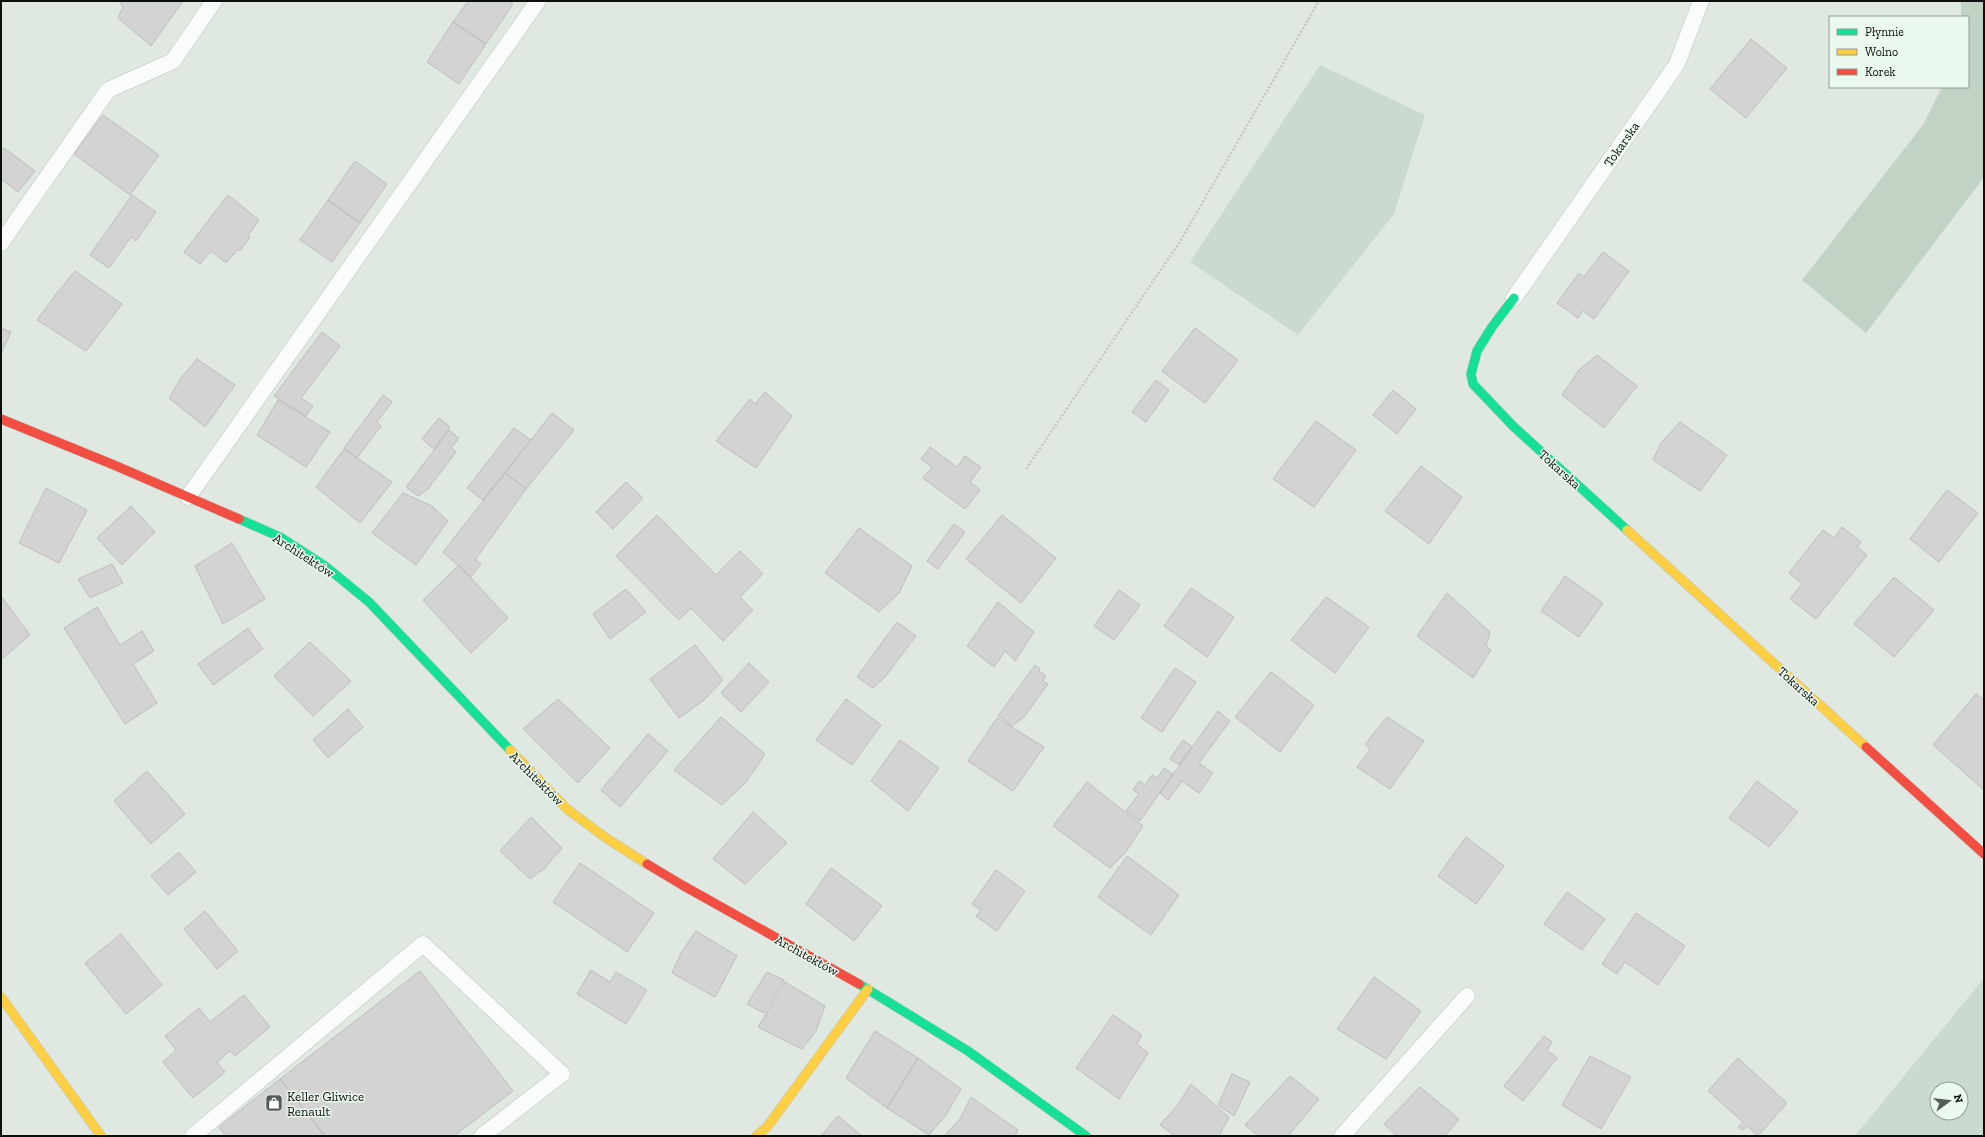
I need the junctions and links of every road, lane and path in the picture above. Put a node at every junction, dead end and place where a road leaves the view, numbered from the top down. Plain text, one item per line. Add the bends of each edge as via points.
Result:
1 (214, 1) edge
2 (538, 1) edge
3 (1319, 1) edge
4 (1701, 1) edge
5 (1, 243) edge
6 (1514, 298) joint
7 (1, 419) edge
8 (1026, 469) dead end
9 (188, 497) junction
10 (1984, 854) edge
11 (868, 989) junction
12 (1467, 996) dead end
13 (1, 997) edge
14 (101, 1136) edge
15 (193, 1136) edge
16 (482, 1136) edge
17 (756, 1136) edge
18 (1086, 1136) edge
19 (1342, 1136) edge

1 - 5 lane via 173,61 108,90
2 - 9 lane
3 - 8 path via 1181,240
4 - 6 lane, Tokarska via 1677,64
6 - 10 street, Tokarska via 1485,336 1471,364 1472,384 1518,430
7 - 9 street, Architektów
9 - 11 street, Architektów via 280,537 325,566 369,602 562,803 606,838 682,885
11 - 17 street via 767,1127
11 - 18 street, Architektów via 968,1051
12 - 19 lane
13 - 14 street
15 - 16 lane via 423,944 562,1074

